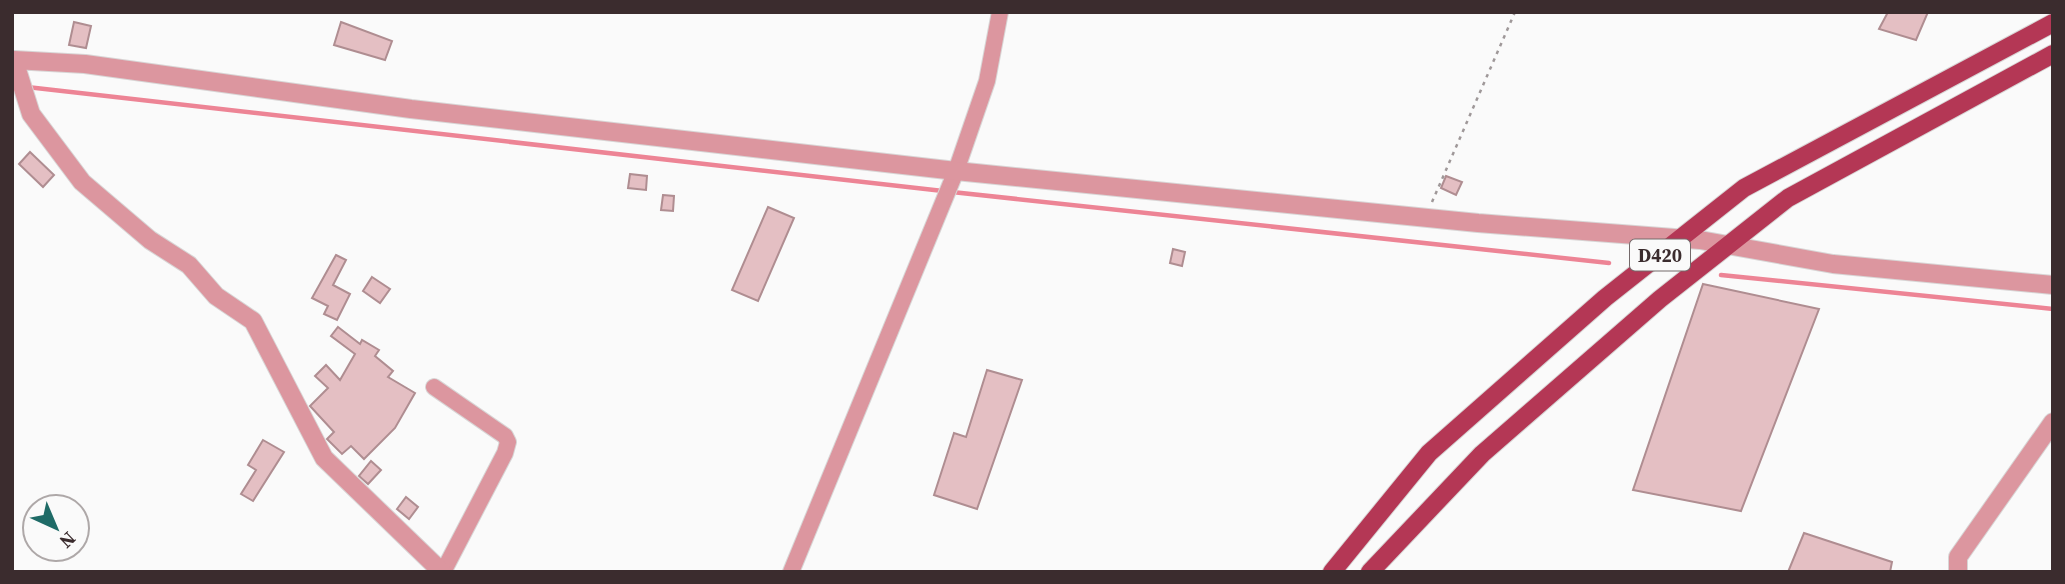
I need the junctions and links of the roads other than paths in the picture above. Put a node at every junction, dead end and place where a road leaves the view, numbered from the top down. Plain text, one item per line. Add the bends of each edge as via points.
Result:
1 (1000, 12) edge
2 (2053, 23) edge
3 (2053, 54) edge
4 (13, 58) edge
5 (956, 171) junction
6 (1681, 238) junction
7 (1728, 245) junction
8 (2053, 285) edge
9 (434, 387) dead end
10 (2053, 422) edge
11 (443, 572) edge
12 (791, 572) edge
13 (1332, 572) edge
14 (1370, 572) edge
15 (1958, 572) edge

1 - 5 street via 987,81
2 - 6 main road, D420 via 1744,188
3 - 7 main road, D420 via 1788,198
4 - 5 street
4 - 11 street via 31,114 82,182 150,240 189,265 215,296 253,321 324,457
5 - 6 street via 1425,218
5 - 12 street
6 - 7 street
6 - 13 main road, D420 via 1605,298 1429,453
7 - 8 street via 1833,264
7 - 14 main road, D420 via 1482,454
9 - 11 street via 508,442
10 - 15 street via 1958,557

